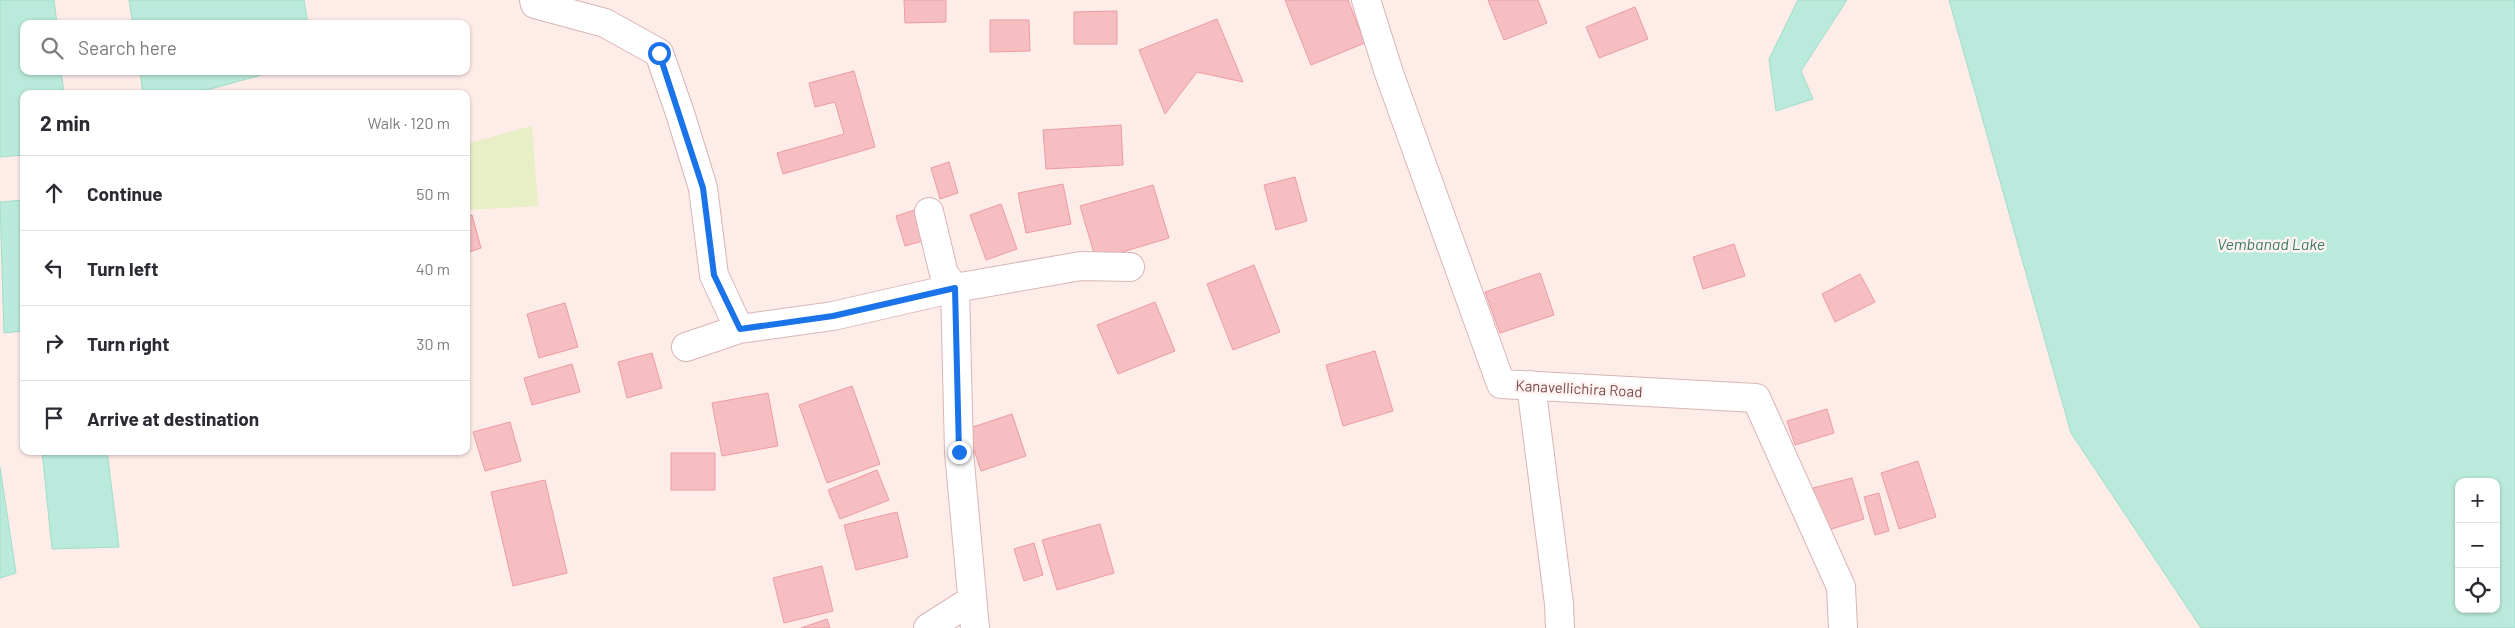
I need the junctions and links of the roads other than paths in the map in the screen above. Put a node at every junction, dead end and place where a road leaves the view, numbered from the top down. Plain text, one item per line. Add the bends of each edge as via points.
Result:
1 (534, 0) edge
2 (1366, 0) edge
3 (929, 212) dead end
4 (1130, 267) dead end
5 (955, 288) junction
6 (740, 329) junction
7 (686, 347) dead end
8 (1531, 385) junction
9 (972, 600) junction
10 (928, 628) edge
11 (975, 628) edge
12 (1560, 628) edge
13 (1843, 628) edge

1 - 6 street via 535,4 605,23 659,53 703,188 714,275
2 - 8 street, Kanavellichira Road via 1402,110 1501,384
3 - 5 street via 944,274
4 - 5 street via 1081,266
5 - 6 street via 833,316
5 - 9 street via 959,452
6 - 7 street
8 - 12 street
8 - 13 street, Kanavellichira Road via 1756,398 1841,587
9 - 10 street
9 - 11 street

